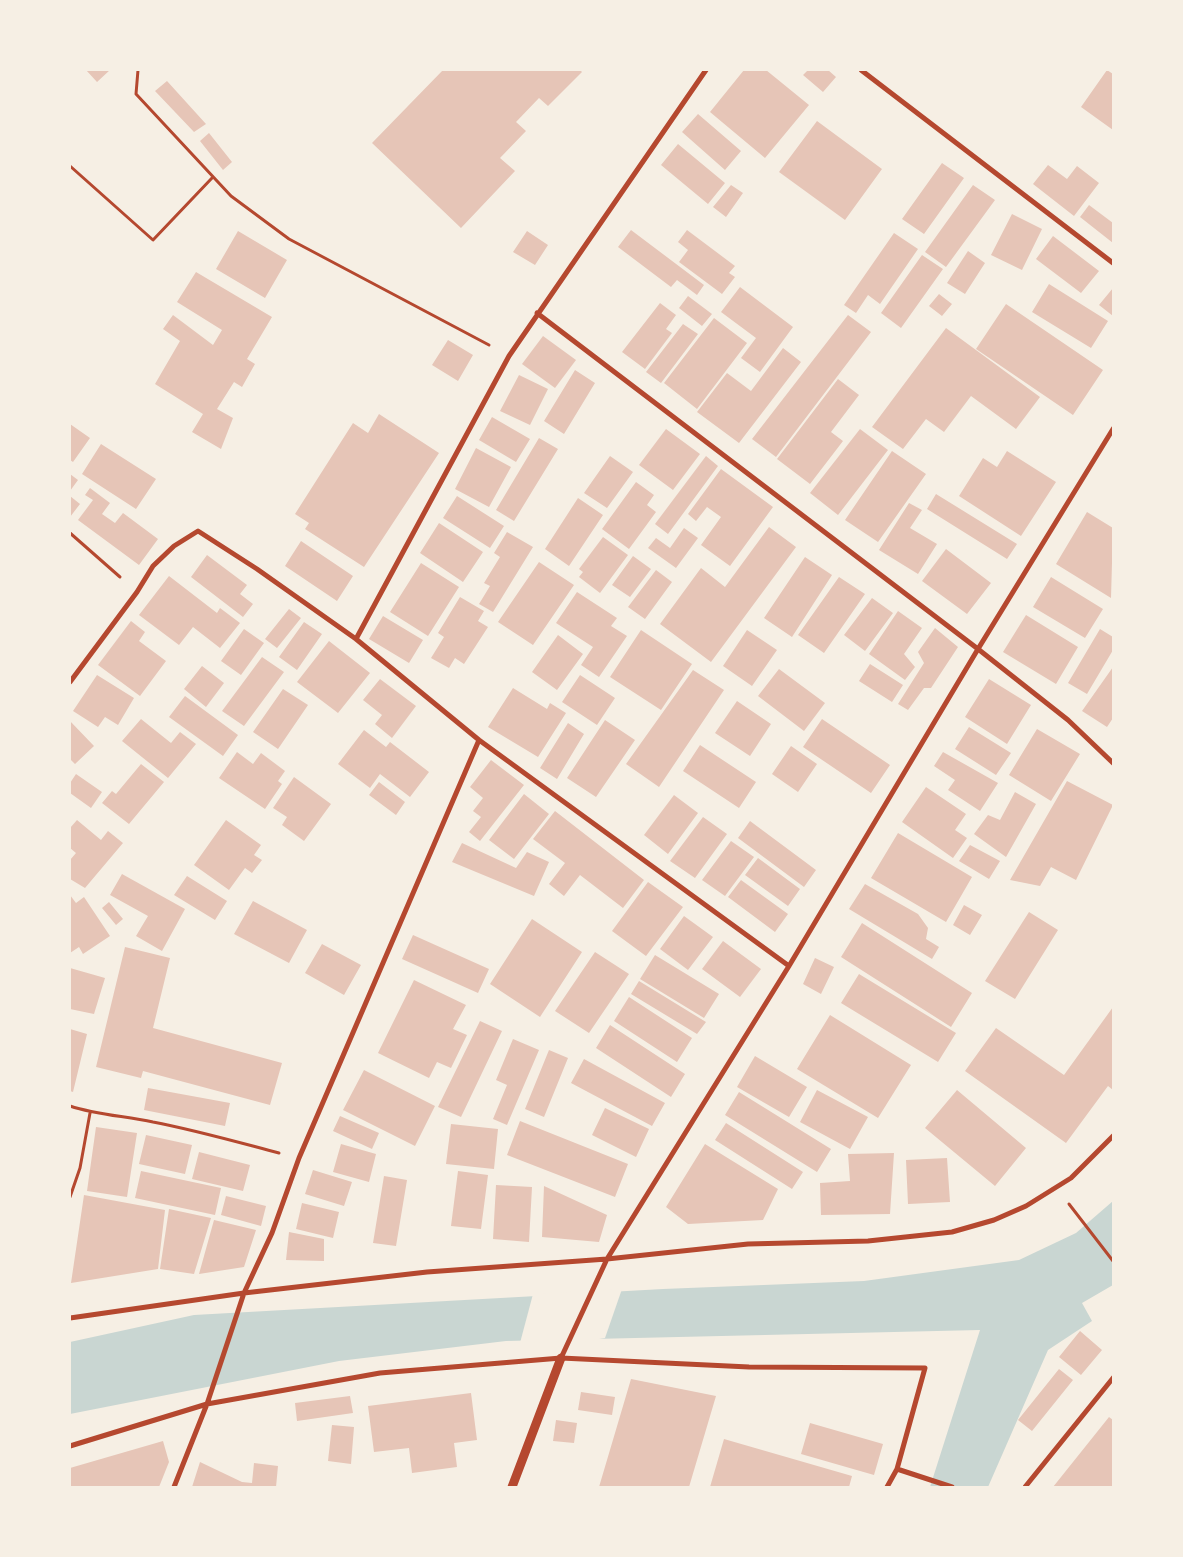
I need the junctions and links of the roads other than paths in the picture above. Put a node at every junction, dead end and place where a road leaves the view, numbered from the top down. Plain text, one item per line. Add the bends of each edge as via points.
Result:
1 (706, 70) edge
2 (861, 70) edge
3 (1113, 263) edge
4 (537, 313) junction
5 (1113, 429) edge
6 (356, 638) junction
7 (978, 649) junction
8 (70, 682) edge
9 (479, 740) junction
10 (1113, 762) edge
11 (789, 966) junction
12 (1113, 1136) edge
13 (607, 1258) junction
14 (244, 1293) junction
15 (70, 1318) edge
16 (561, 1358) junction
17 (1113, 1378) edge
18 (207, 1404) junction
19 (70, 1446) edge
20 (897, 1469) junction
21 (174, 1487) edge
22 (512, 1487) edge
23 (887, 1487) edge
24 (952, 1487) edge
25 (1025, 1487) edge

1 - 4 street
2 - 3 street
4 - 6 street via 509,356
4 - 7 street
5 - 7 street
6 - 8 street via 198,531 174,546 153,566 138,592
6 - 9 street
7 - 10 street via 1068,720
7 - 11 street
9 - 11 street
9 - 14 street
11 - 13 street
12 - 13 street via 1071,1178 1026,1206 994,1220 952,1232 868,1242 748,1244
13 - 14 street via 427,1272
13 - 16 street
14 - 15 street
14 - 18 street
16 - 18 street via 380,1373
16 - 20 street via 749,1367 925,1368
16 - 22 street
17 - 25 street
18 - 19 street
18 - 21 street
20 - 23 street
20 - 24 street

